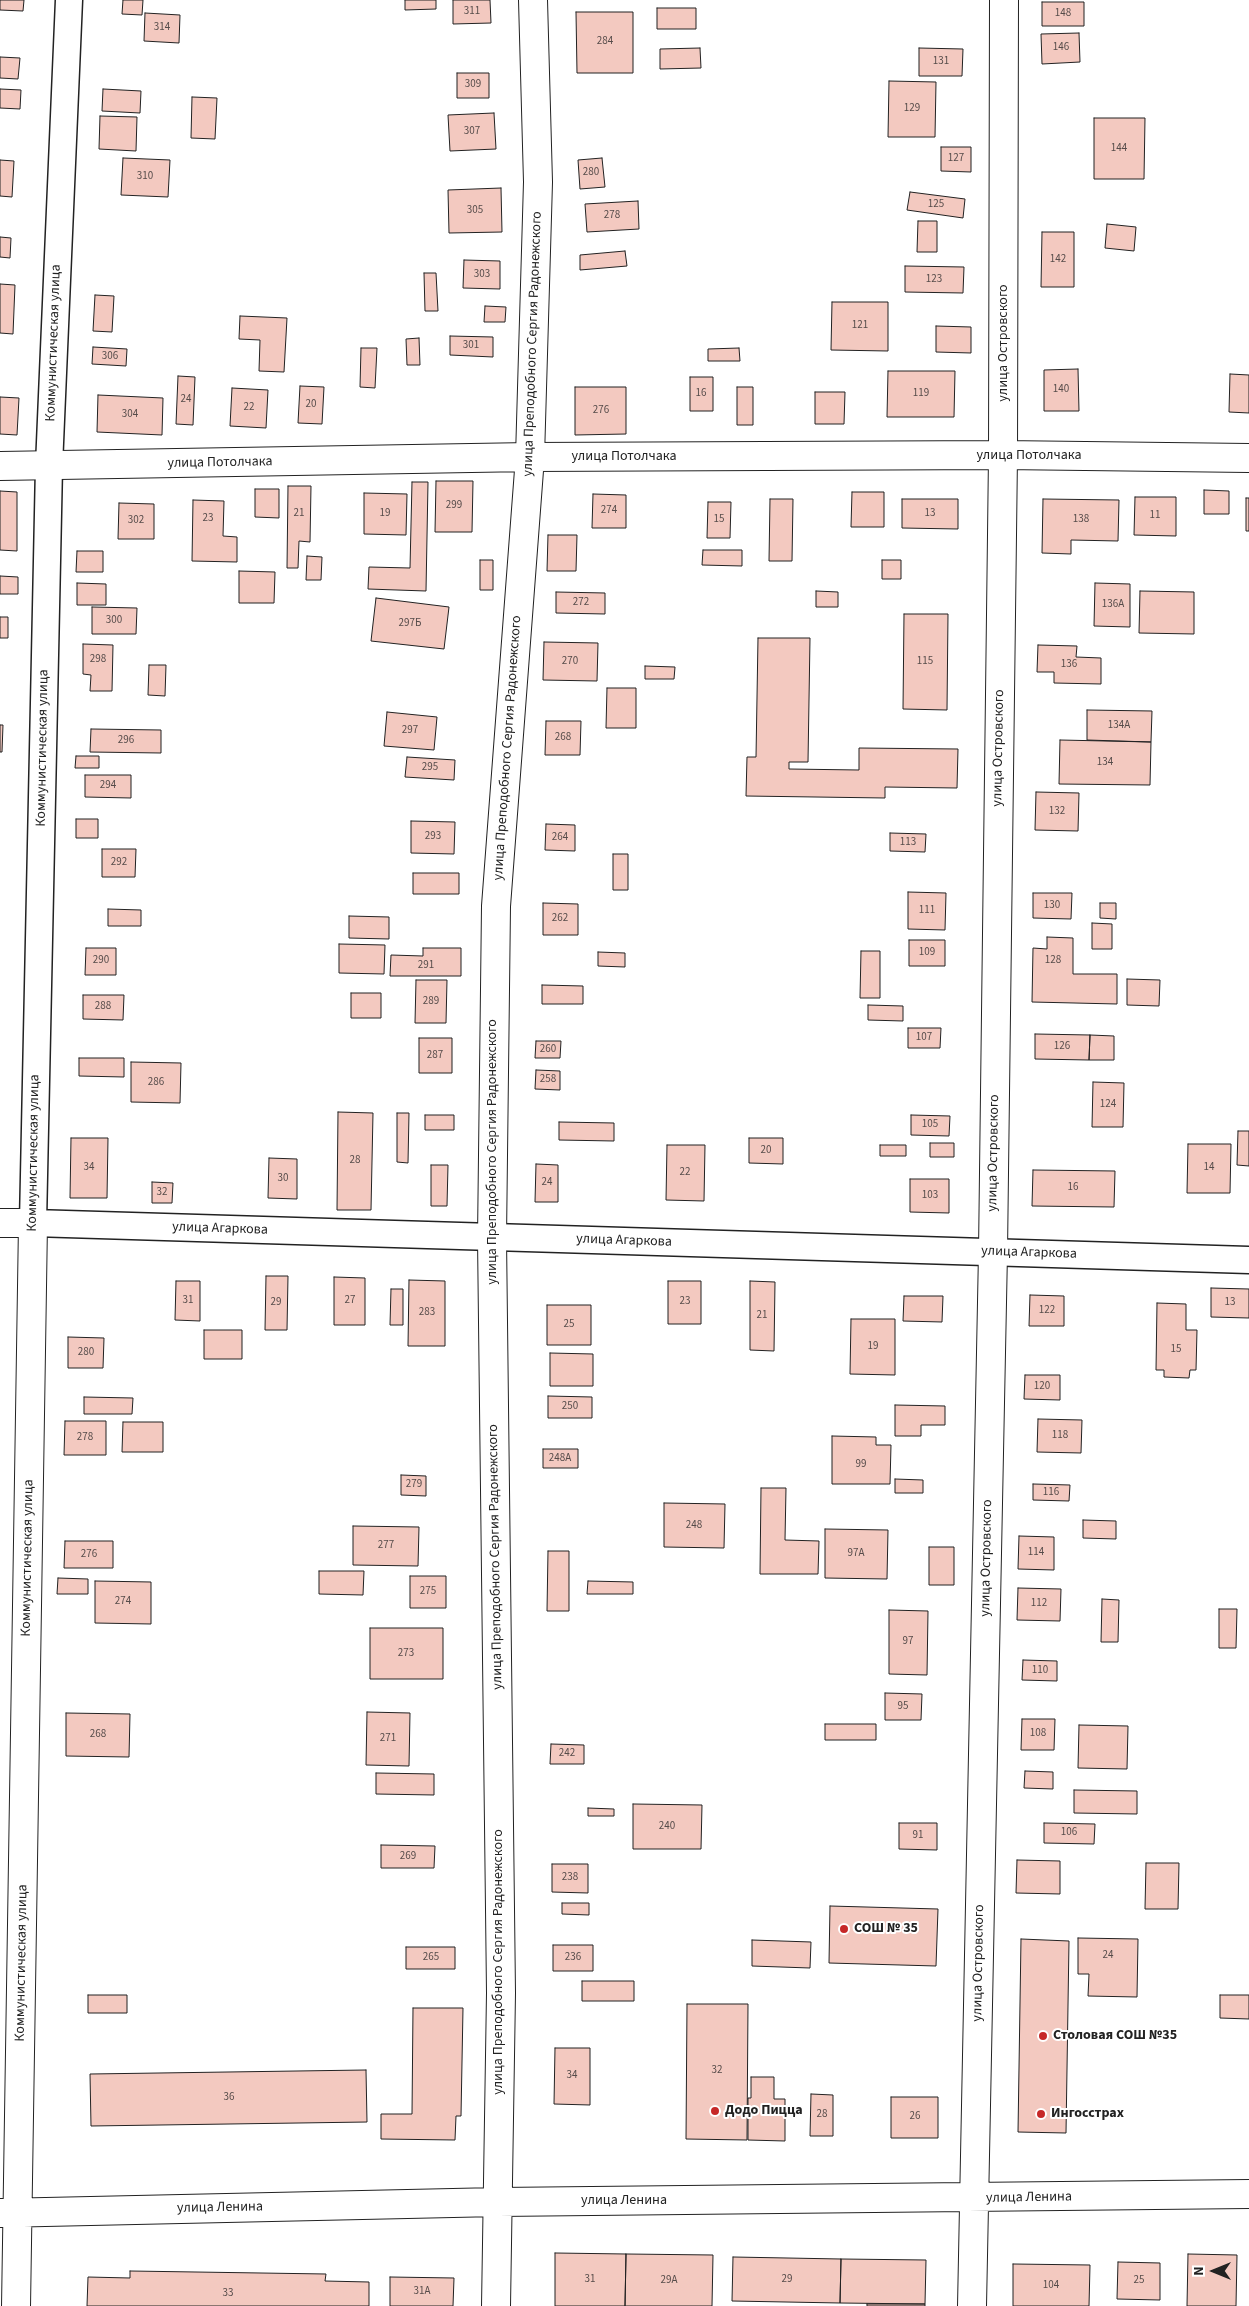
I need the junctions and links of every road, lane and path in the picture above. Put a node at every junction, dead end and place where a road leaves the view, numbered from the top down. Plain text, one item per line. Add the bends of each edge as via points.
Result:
1 (69, 0) edge
2 (533, 0) edge
3 (1004, 0) edge
4 (1003, 455) junction
5 (530, 457) junction
6 (1249, 458) edge
7 (0, 466) edge
8 (49, 466) junction
9 (0, 1223) edge
10 (33, 1223) junction
11 (492, 1238) junction
12 (993, 1252) junction
13 (1249, 1260) edge
14 (1249, 2194) edge
15 (974, 2199) junction
16 (498, 2202) junction
17 (9, 2212) edge
18 (16, 2306) edge
19 (496, 2306) edge
20 (972, 2306) edge

1 - 8 street, Коммунистическая улица
2 - 5 street, улица Преподобного Сергия Радонежского via 538,182
3 - 4 street, улица Островского
4 - 5 street, улица Потолчака
4 - 6 street, улица Потолчака
4 - 12 street, улица Островского
5 - 8 street, улица Потолчака
5 - 11 street, улица Преподобного Сергия Радонежского via 496,906
7 - 8 street, улица Потолчака
8 - 10 street, Коммунистическая улица
9 - 10 street, улица Агаркова
10 - 11 street, улица Агаркова
10 - 17 street, Коммунистическая улица
11 - 12 street, улица Агаркова
11 - 16 street, улица Преподобного Сергия Радонежского via 501,1993
12 - 13 street, улица Агаркова
12 - 15 street, улица Островского
14 - 15 street, улица Ленина
15 - 16 street, улица Ленина
15 - 20 street, улица Островского
16 - 17 street, улица Ленина
16 - 19 street, улица Преподобного Сергия Радонежского
17 - 18 street, Коммунистическая улица

